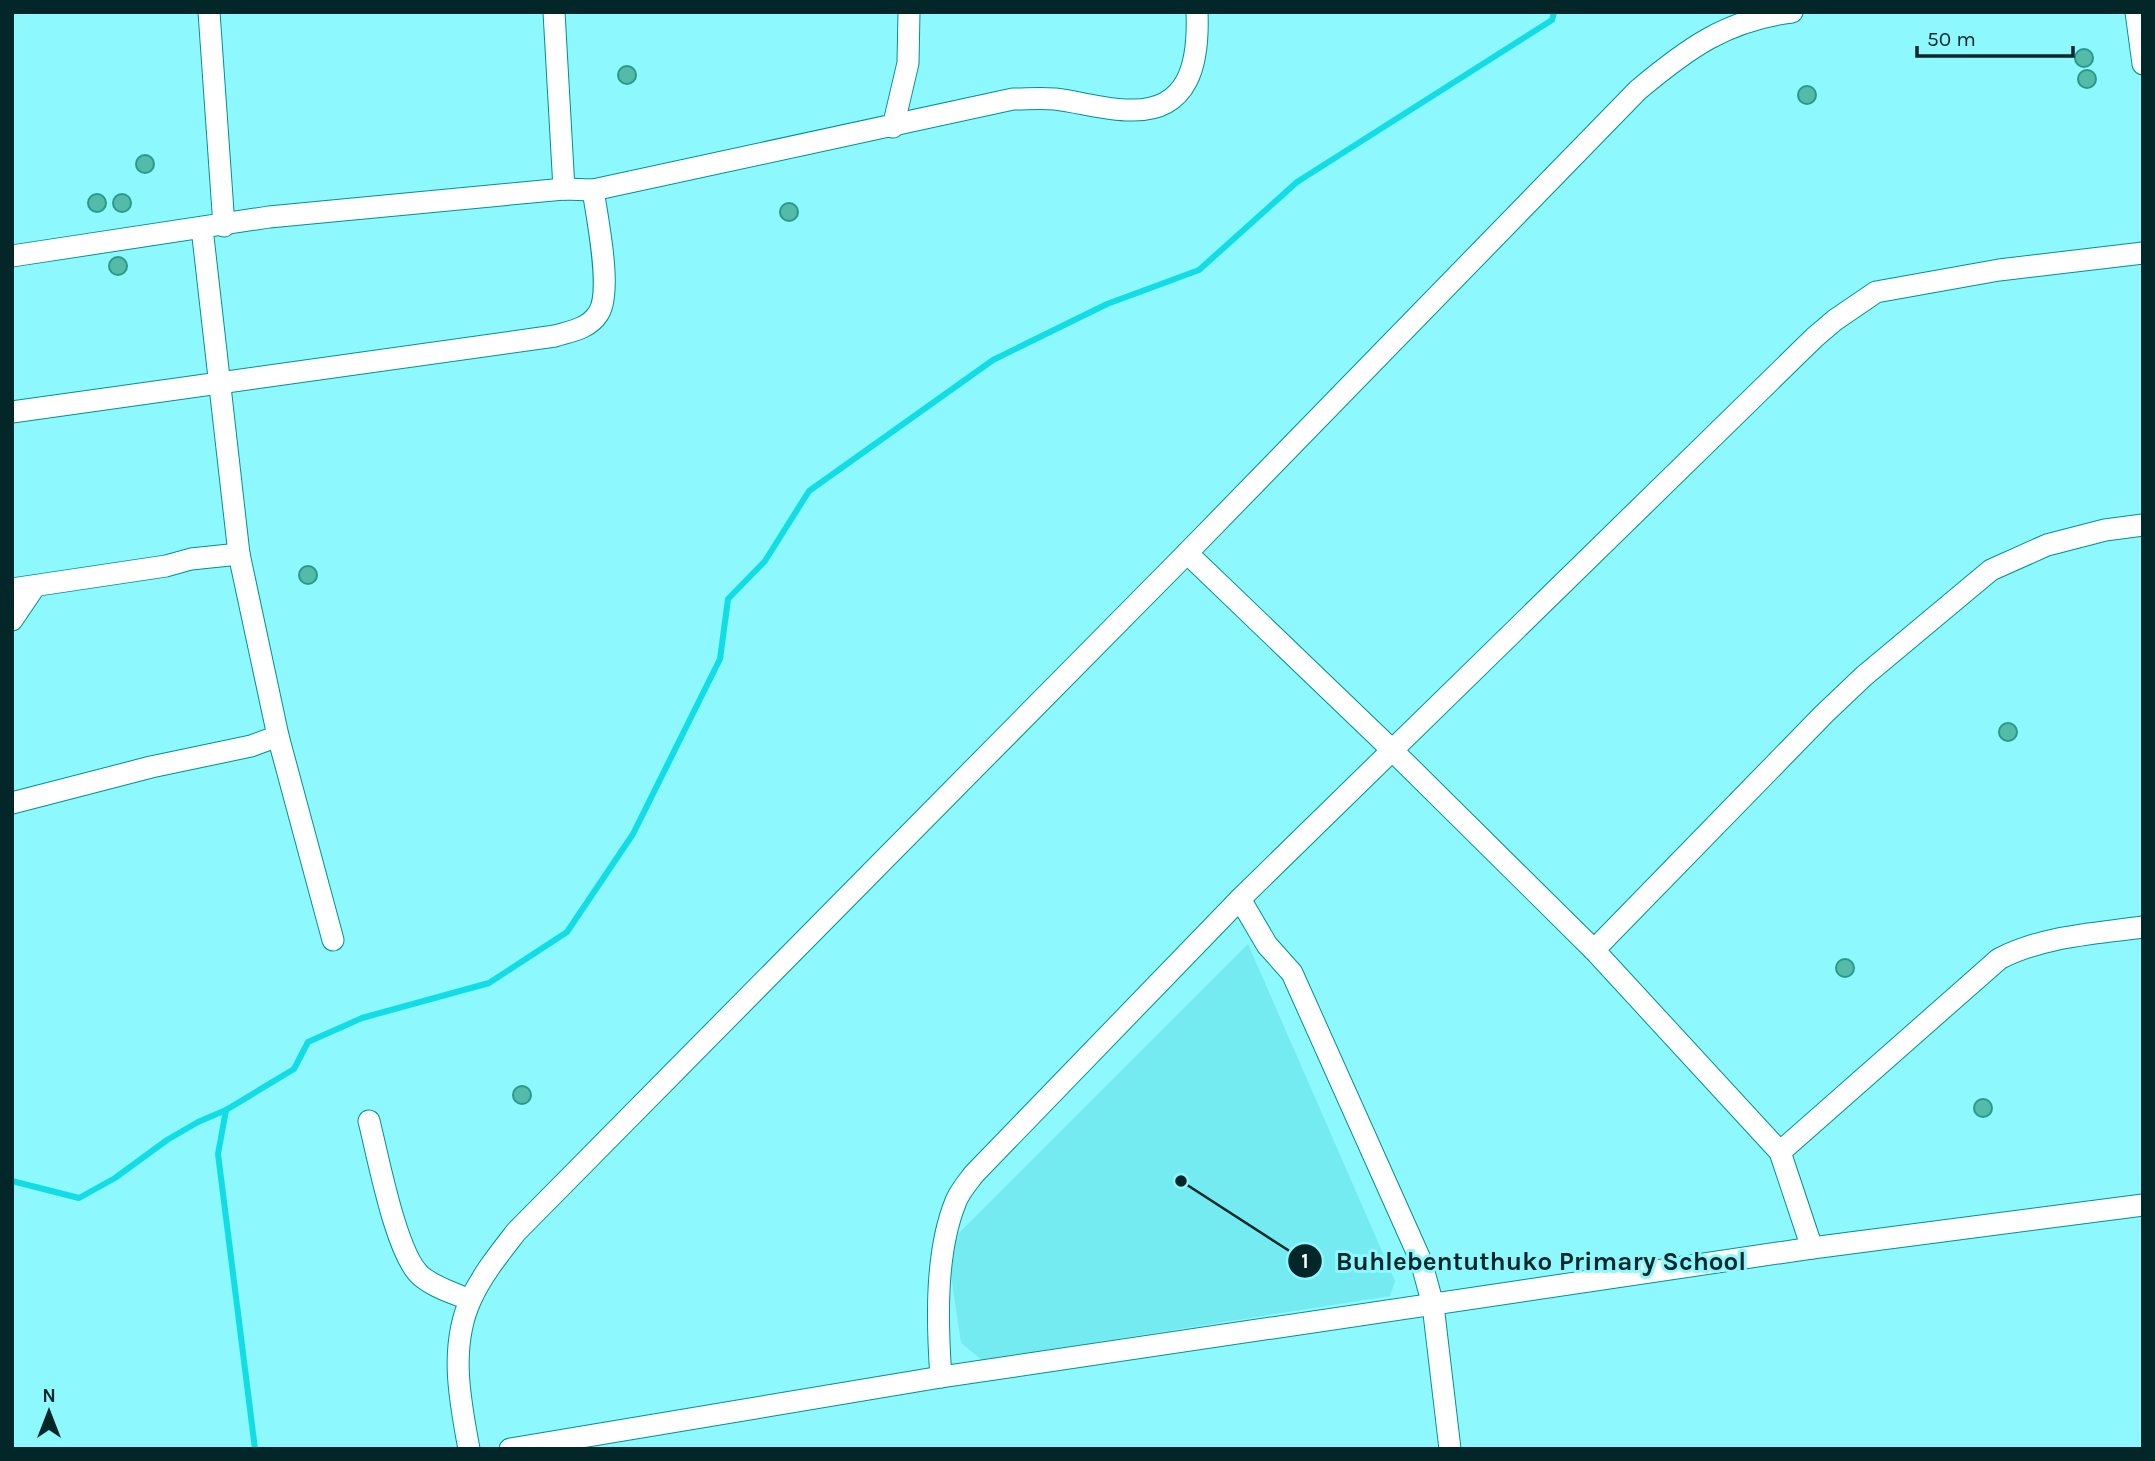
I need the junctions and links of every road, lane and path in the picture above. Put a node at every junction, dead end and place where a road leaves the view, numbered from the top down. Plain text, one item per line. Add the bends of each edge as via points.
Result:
1 (209, 12) edge
2 (554, 12) edge
3 (909, 12) edge
4 (1198, 12) edge
5 (1792, 12) edge
6 (2136, 12) edge
7 (2143, 64) edge
8 (892, 127) junction
9 (564, 189) junction
10 (593, 191) junction
11 (224, 226) junction
12 (202, 228) junction
13 (2143, 253) edge
14 (12, 256) edge
15 (219, 384) junction
16 (12, 412) edge
17 (2143, 526) edge
18 (1188, 553) junction
19 (239, 554) junction
20 (35, 586) junction
21 (12, 589) edge
22 (12, 620) edge
23 (278, 736) junction
24 (1391, 749) junction
25 (12, 803) edge
26 (1240, 899) junction
27 (2143, 928) edge
28 (333, 940) dead end
29 (1594, 950) junction
30 (369, 1121) dead end
31 (1780, 1152) junction
32 (2143, 1205) edge
33 (1812, 1248) junction
34 (470, 1300) junction
35 (1433, 1305) junction
36 (941, 1377) junction
37 (469, 1449) edge
38 (510, 1449) edge
39 (1450, 1449) edge

1 - 11 street
2 - 9 street
3 - 8 street via 908,63
4 - 8 street via 1195,56 1186,82 1173,100 1158,108 1129,110 1053,99 1013,99
5 - 18 street via 1714,34 1637,90
6 - 7 street
8 - 10 street
9 - 10 street
9 - 11 street via 280,216
10 - 15 street via 604,299 599,314 585,327 555,336
11 - 12 street
12 - 14 street
12 - 15 street
13 - 24 street via 1999,270 1877,292 1857,304 1815,337
15 - 16 street
15 - 19 street
17 - 29 street via 2047,545 1991,570 1824,714
18 - 24 street
18 - 34 street via 548,1198 487,1269
19 - 20 street
19 - 23 street
20 - 21 street
20 - 22 street
23 - 25 street
23 - 28 street
24 - 26 street
24 - 29 street
26 - 35 street via 1267,945 1292,973 1421,1261
26 - 36 street via 974,1174 957,1198 943,1257
27 - 31 street via 2043,941 1999,959
29 - 31 street
30 - 34 street via 408,1260 430,1283
31 - 33 street
32 - 33 street
33 - 35 street
34 - 37 street via 461,1327 458,1362
35 - 36 street
35 - 39 street
36 - 38 street

